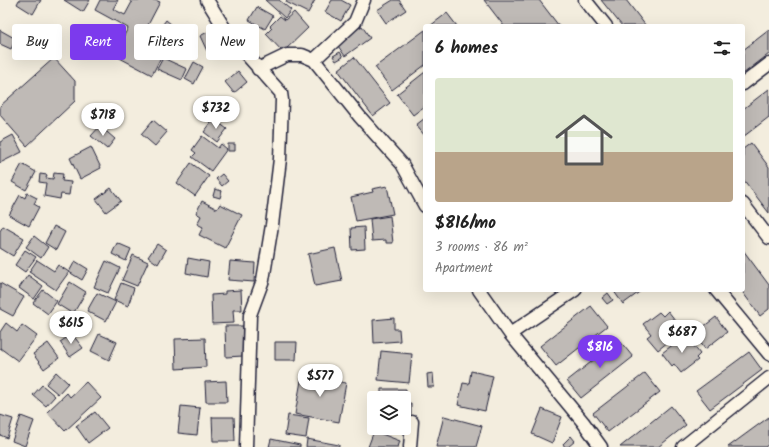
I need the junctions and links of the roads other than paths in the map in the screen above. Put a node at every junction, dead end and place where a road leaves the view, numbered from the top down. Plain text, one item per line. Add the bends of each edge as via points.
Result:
1 (207, 0) edge
2 (364, 0) edge
3 (585, 0) edge
4 (604, 24) edge
5 (314, 60) junction
6 (769, 64) edge
7 (258, 69) junction
8 (745, 82) edge
9 (423, 202) edge
10 (745, 207) edge
11 (769, 238) edge
12 (480, 292) edge
13 (572, 292) edge
14 (718, 292) edge
15 (510, 334) junction
16 (769, 354) edge
17 (769, 378) edge
18 (412, 422) dead end
19 (246, 447) edge
20 (410, 447) edge
21 (601, 447) edge
22 (683, 447) edge

1 - 7 street via 228,34
2 - 5 street via 355,22
3 - 4 street
5 - 7 street via 302,55 287,55
5 - 9 street via 402,164
6 - 8 street
7 - 19 street via 281,93 282,100 278,182 272,225 263,280 250,315
10 - 11 street
12 - 15 street
13 - 15 street
14 - 16 street
15 - 21 street
17 - 22 street
18 - 20 street

